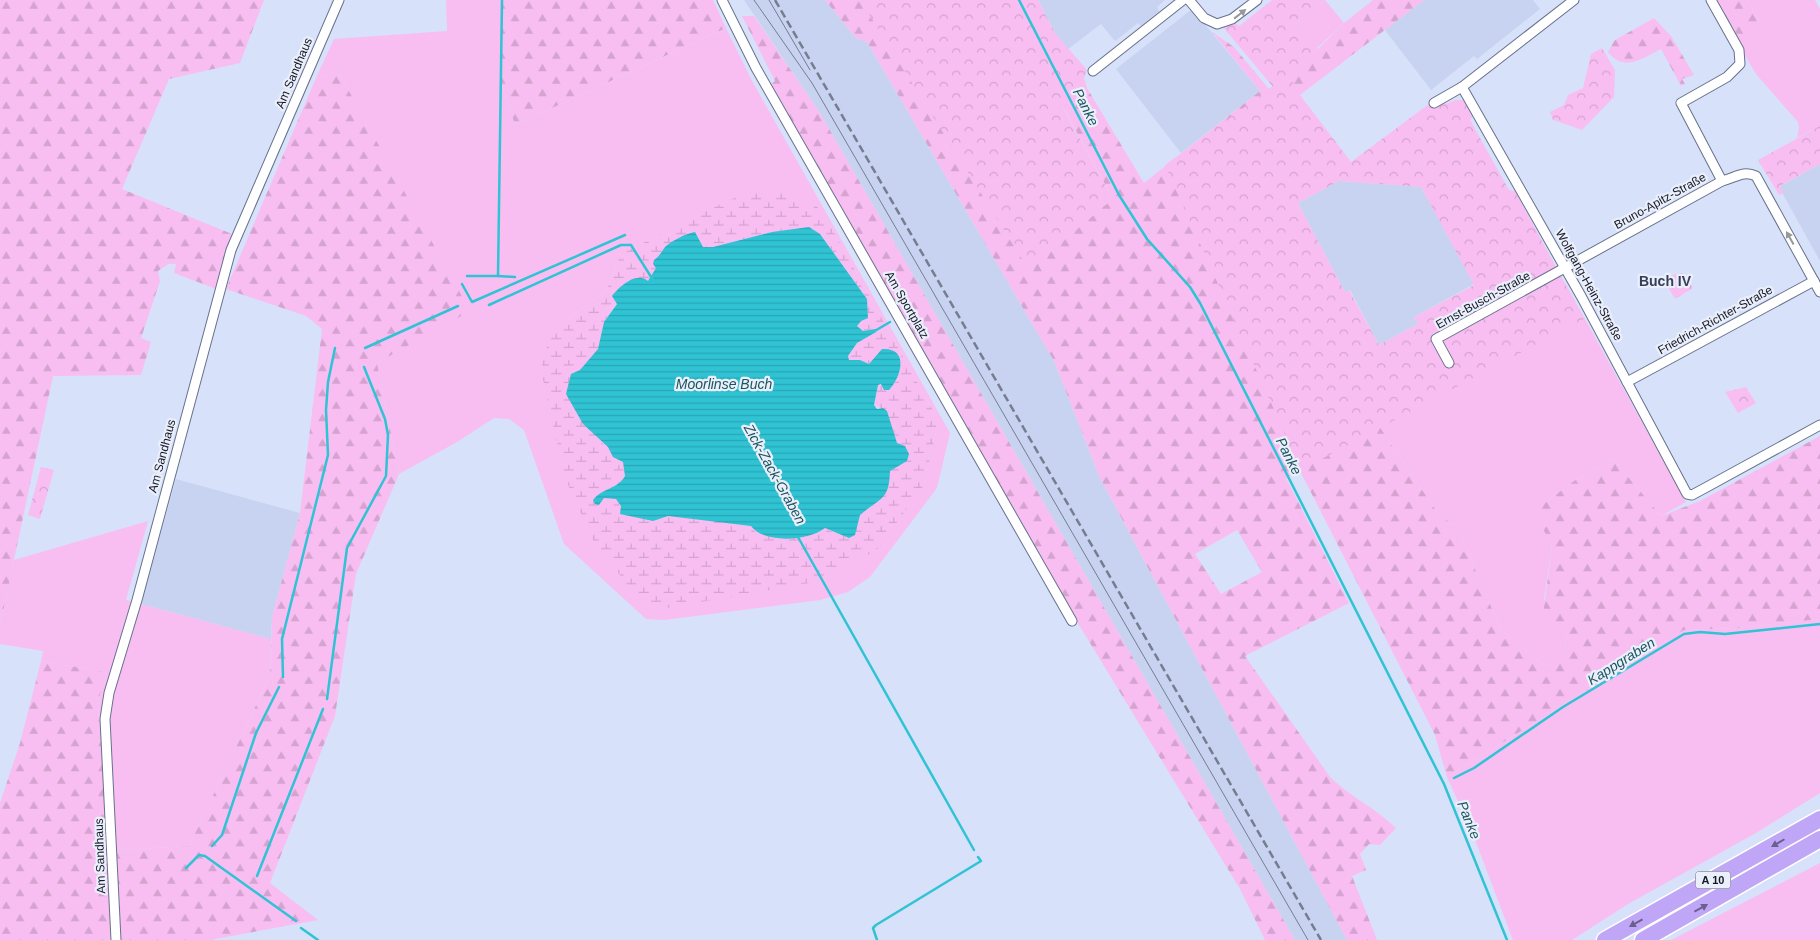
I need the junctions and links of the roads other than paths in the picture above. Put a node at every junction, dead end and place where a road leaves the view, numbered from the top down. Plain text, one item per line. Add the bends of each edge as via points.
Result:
1 (339, 0) edge
2 (722, 0) edge
3 (1183, 0) edge
4 (1189, 0) edge
5 (1257, 0) edge
6 (1574, 0) edge
7 (1711, 0) edge
8 (1093, 71) dead end
9 (1462, 88) junction
10 (1434, 103) dead end
11 (1722, 182) junction
12 (1566, 269) junction
13 (1814, 280) junction
14 (1820, 292) edge
15 (1449, 363) dead end
16 (1627, 382) junction
17 (1820, 425) edge
18 (1072, 621) dead end
19 (1820, 818) edge
20 (1820, 839) edge
21 (116, 940) edge
22 (1605, 940) edge
23 (1643, 940) edge

1 - 21 street, Am Sandhaus via 231,250 109,693 105,719
2 - 18 street, Am Sportplatz via 756,68
3 - 8 street
4 -> 5 street via 1204,18 1217,24 1232,20
6 - 9 street
7 - 11 street, Bruno-Apitz-Straße via 1739,50 1740,64 1727,77 1681,103
9 - 10 street
9 - 12 street, Wolfgang-Heinz-Straße
11 - 12 street, Bruno-Apitz-Straße
13 -> 11 street via 1756,176 1742,173
12 - 15 street, Ernst-Busch-Straße via 1436,339
12 - 16 street, Wolfgang-Heinz-Straße
13 - 14 street
13 - 16 street, Friedrich-Richter-Straße
16 - 17 street, Wolfgang-Heinz-Straße via 1683,488 1692,495
19 -> 22 highway, A 10
23 -> 20 highway, A 10

